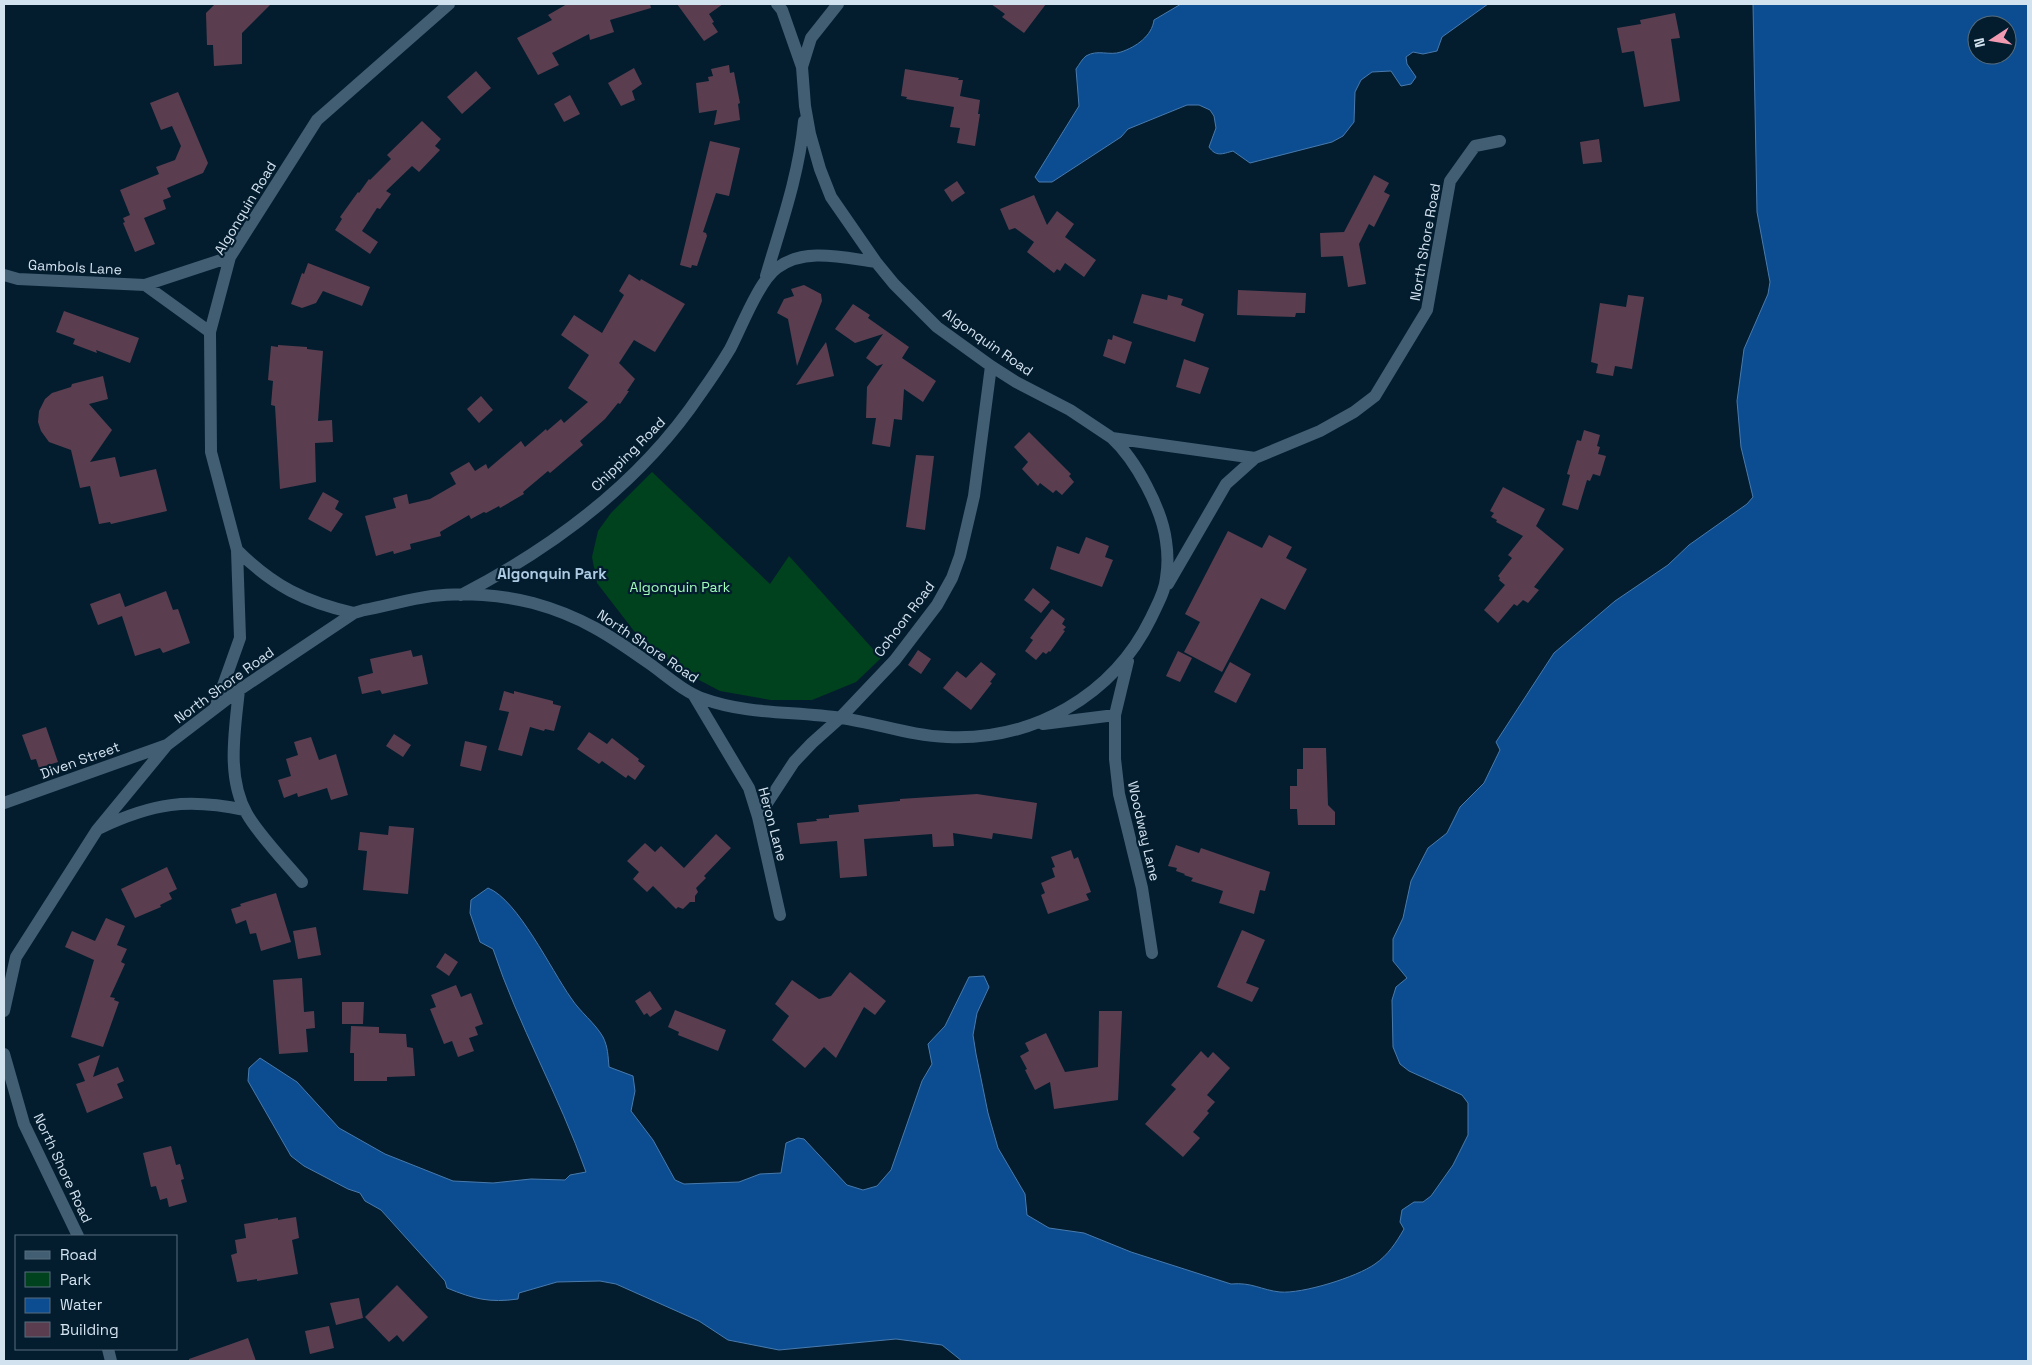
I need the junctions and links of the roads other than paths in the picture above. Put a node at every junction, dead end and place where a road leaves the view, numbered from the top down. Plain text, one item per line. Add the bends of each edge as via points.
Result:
1 (449, 4) edge
2 (778, 4) edge
3 (838, 4) edge
4 (802, 67) junction
5 (806, 106) junction
6 (1500, 141) dead end
7 (230, 257) junction
8 (876, 262) junction
9 (4, 275) edge
10 (763, 284) junction
11 (145, 285) junction
12 (210, 332) junction
13 (991, 366) junction
14 (1112, 438) junction
15 (1255, 458) junction
16 (237, 550) junction
17 (1165, 587) junction
18 (461, 595) junction
19 (354, 614) junction
20 (1129, 655) junction
21 (238, 690) junction
22 (693, 694) junction
23 (215, 708) junction
24 (1115, 715) junction
25 (840, 718) junction
26 (1036, 724) junction
27 (167, 745) junction
28 (4, 803) edge
29 (245, 810) junction
30 (758, 817) junction
31 (97, 830) junction
32 (302, 882) dead end
33 (780, 916) dead end
34 (1152, 953) dead end
35 (16, 957) junction
36 (4, 964) edge
37 (4, 1012) edge
38 (4, 1054) edge
39 (78, 1235) edge

1 - 7 street, Algonquin Road via 317,120
2 - 4 street, Algonquin Road
3 - 4 street via 810,38
4 - 5 street, Algonquin Road
5 - 8 street, Algonquin Road via 815,152 831,197
5 - 10 street, Chipping Road via 802,143 789,200
6 - 15 street, North Shore Road via 1475,146 1450,181 1428,310 1375,396 1320,431
7 - 11 street, Gambols Lane
7 - 12 street, Algonquin Road
8 - 10 street, Chipping Road via 813,255 792,259 777,267
8 - 13 street, Algonquin Road via 937,327
9 - 11 street, Gambols Lane via 18,280
10 - 18 street, Chipping Road via 729,351 701,394 676,428 640,467 602,503 542,547 498,576
11 - 12 street
12 - 16 street, Algonquin Road via 211,452
13 - 14 street, Algonquin Road via 1070,410
13 - 25 street, Cohoon Road via 974,496 952,578 937,605 894,660
14 - 15 street, Algonquin Road
14 - 17 street, North Shore Road via 1144,482 1159,516 1166,539
15 - 17 street, North Shore Road via 1226,484
16 - 19 street via 277,585 305,600
16 - 23 street, Algonquin Road via 240,638
17 - 20 street, North Shore Road
18 - 19 street, North Shore Road via 432,596
18 - 22 street, North Shore Road via 532,603 581,618
19 - 21 street, North Shore Road
20 - 24 street, Woodway Lane
20 - 26 street, North Shore Road via 1096,689
21 - 23 street, North Shore Road
21 - 29 street via 234,765
22 - 25 street, North Shore Road via 740,709
22 - 30 street, Heron Lane via 749,788
23 - 27 street, North Shore Road
24 - 26 street
24 - 34 street, Woodway Lane via 1119,794 1142,888
25 - 26 street, North Shore Road via 946,737 980,737
25 - 30 street, Cohoon Road via 794,762
27 - 28 street, Diven Street
27 - 31 street, North Shore Road
29 - 31 street via 186,803 155,807 125,816
29 - 32 street
30 - 33 street, Heron Lane
31 - 35 street, North Shore Road
35 - 36 street
35 - 37 street, North Shore Road
38 - 39 street, North Shore Road via 24,1124

